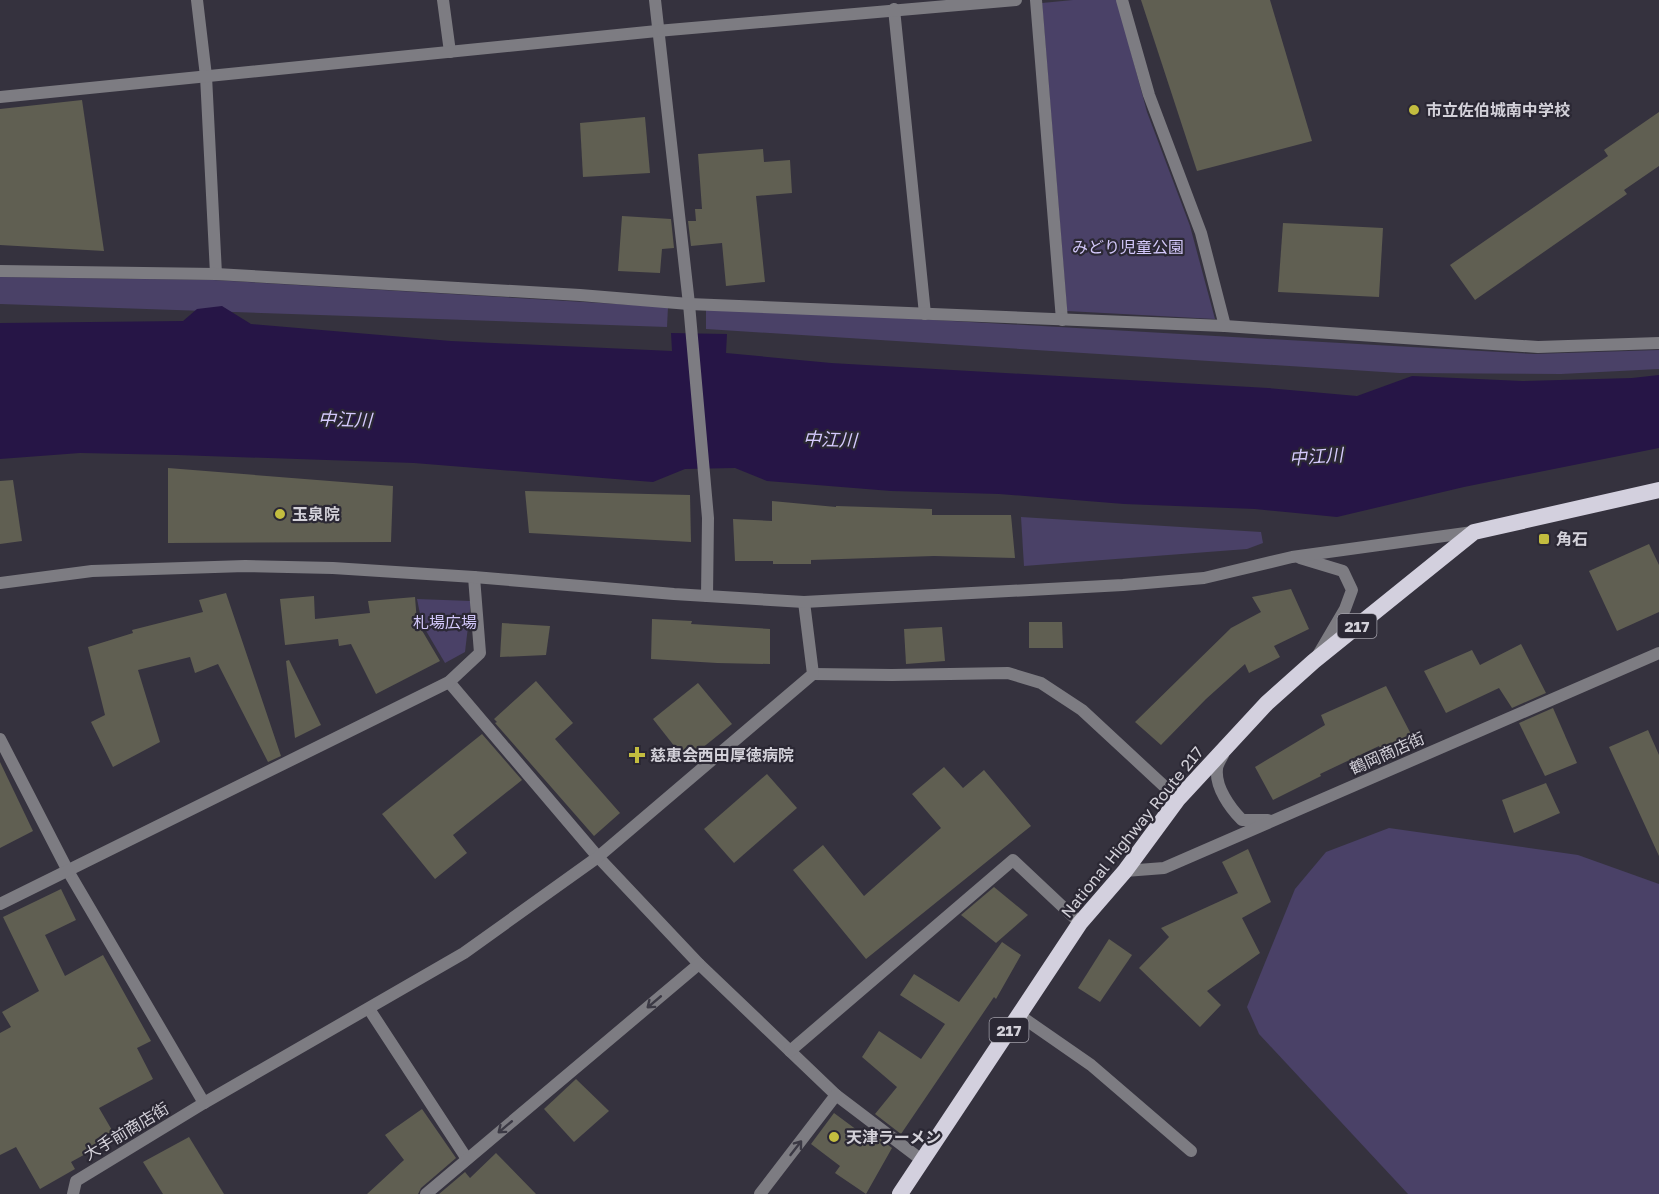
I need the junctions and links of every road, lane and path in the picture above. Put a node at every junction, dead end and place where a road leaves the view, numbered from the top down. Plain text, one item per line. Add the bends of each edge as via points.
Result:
1 (197, 0) edge
2 (444, 0) edge
3 (655, 0) edge
4 (1016, 0) edge
5 (1036, 0) edge
6 (1122, 0) edge
7 (894, 9) junction
8 (657, 31) junction
9 (450, 52) junction
10 (206, 76) junction
11 (0, 97) edge
12 (0, 271) edge
13 (216, 274) junction
14 (689, 304) junction
15 (926, 314) junction
16 (1062, 320) junction
17 (1225, 326) junction
18 (1659, 343) edge
19 (1659, 490) edge
20 (1474, 532) junction
21 (1292, 557) junction
22 (474, 577) junction
23 (0, 583) edge
24 (708, 596) junction
25 (804, 602) junction
26 (1659, 653) edge
27 (1314, 661) junction
28 (813, 674) junction
29 (449, 682) junction
30 (0, 739) edge
31 (1229, 743) junction
32 (1178, 799) junction
33 (1275, 820) junction
34 (598, 857) junction
35 (68, 871) junction
36 (1125, 871) junction
37 (0, 904) edge
38 (1080, 923) junction
39 (699, 964) junction
40 (369, 1009) junction
41 (1019, 1015) junction
42 (790, 1051) junction
43 (836, 1095) junction
44 (204, 1103) junction
45 (1191, 1151) dead end
46 (467, 1159) junction
47 (923, 1161) junction
48 (73, 1194) edge
49 (426, 1194) edge
50 (760, 1194) edge
51 (900, 1194) edge

1 - 10 street
2 - 9 street
3 - 8 street
4 - 7 street
5 - 16 street
6 - 17 street via 1149,95 1201,233
7 - 8 street
7 - 15 street
8 - 9 street
8 - 14 street
9 - 10 street
10 - 11 street
10 - 13 street
12 - 13 street
13 - 14 street
14 - 15 street
14 - 24 street via 708,518
15 - 16 street
16 - 17 street
17 - 18 street via 1538,347
19 - 20 highway, National Highway Route 217 / 217
20 - 21 street
20 - 27 highway, National Highway Route 217 / 217
21 - 25 street via 1204,578
21 - 27 street via 1343,571 1352,590
22 - 23 street via 245,566 92,571
22 - 24 street
22 - 29 street via 480,653
24 - 25 street
25 - 28 street
26 - 33 street, 鶴岡商店街
27 - 31 highway, National Highway Route 217 / 217
28 - 32 street via 1008,673 1041,683 1082,710
28 - 34 street, 大手前商店街
29 - 34 street
29 - 35 street
30 - 35 street
31 - 32 highway, National Highway Route 217 / 217
31 - 33 street via 1217,768 1221,791 1230,807 1242,820
32 - 36 highway, National Highway Route 217 / 217
33 - 36 street, 鶴岡商店街 via 1164,868
34 - 39 street
34 - 40 street, 大手前商店街 via 464,954
35 - 37 street
35 - 44 street
36 - 38 highway, National Highway Route 217 / 217
38 - 41 highway, National Highway Route 217 / 217
38 - 42 street via 1013,860
39 - 42 street
39 -> 46 street
40 - 44 street, 大手前商店街
40 - 46 street
41 - 45 street via 1091,1065
41 - 47 highway, National Highway Route 217 / 217
42 - 43 street
43 - 47 street
50 -> 43 street
44 - 48 street, 大手前商店街 via 76,1181
46 - 49 street
47 - 51 highway, National Highway Route 217 / 217

